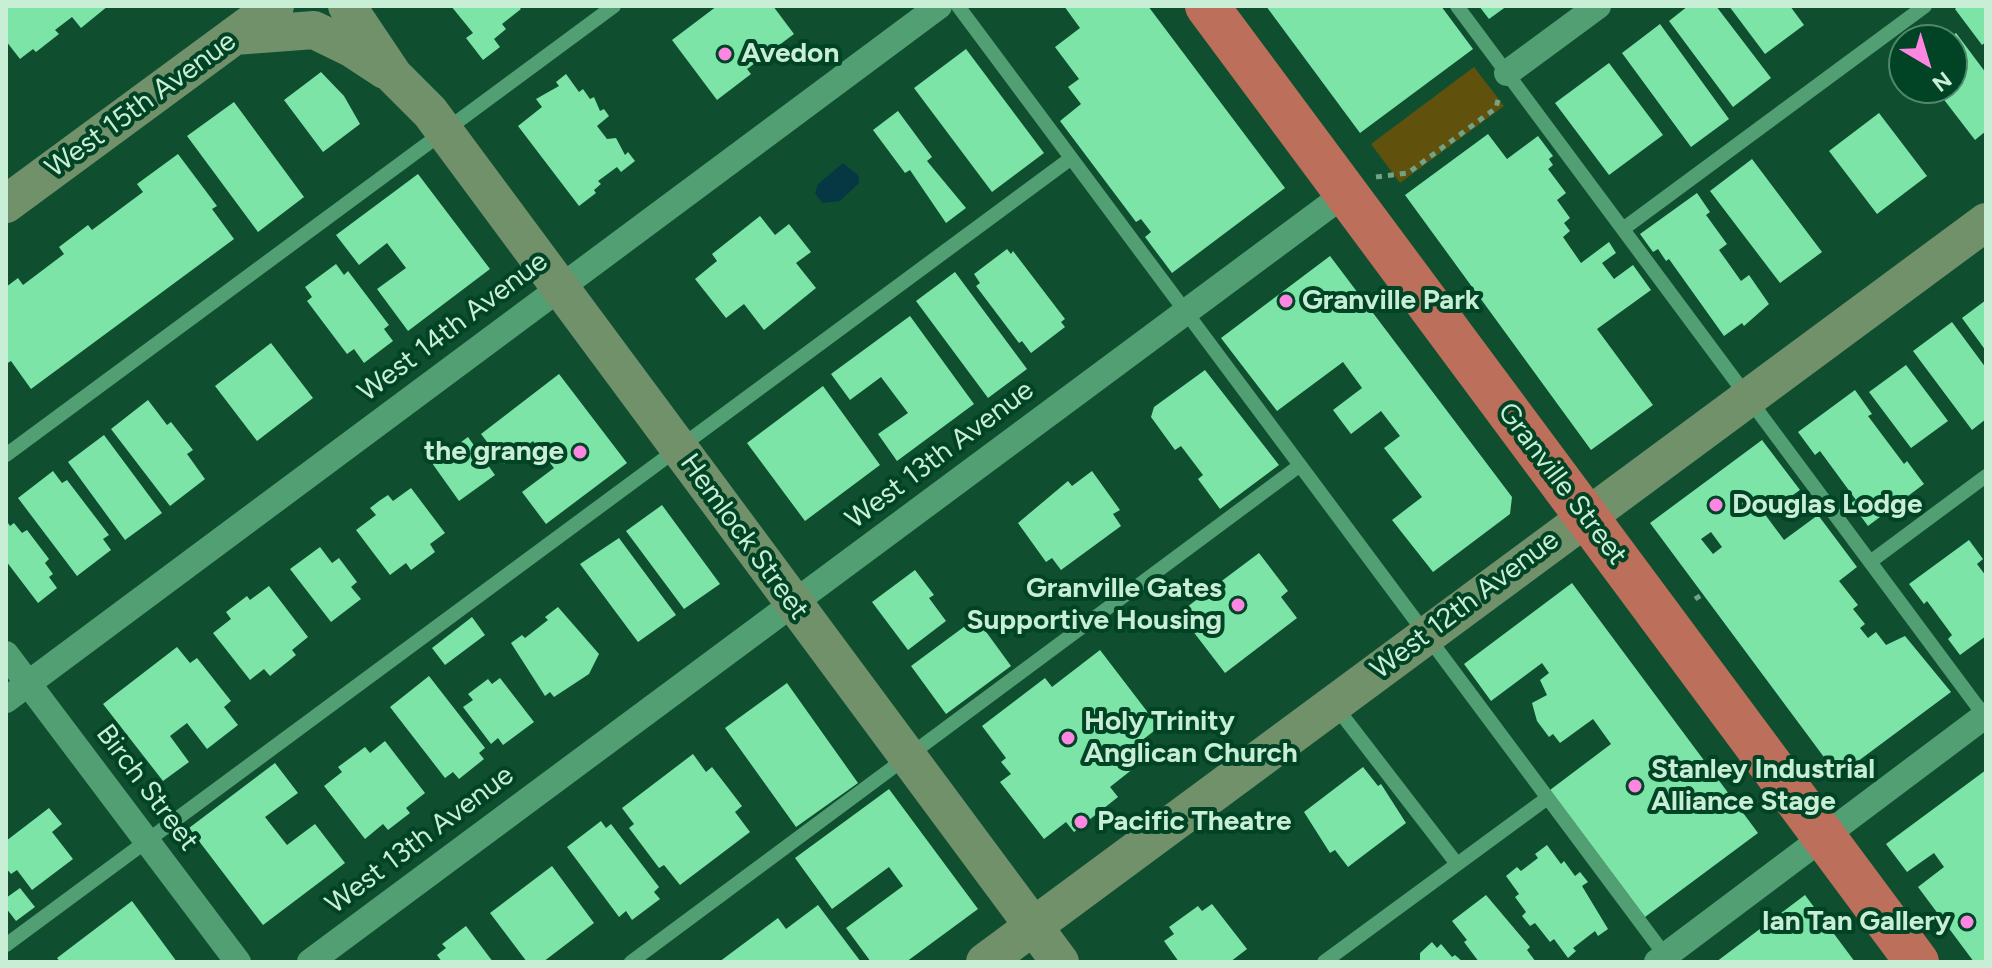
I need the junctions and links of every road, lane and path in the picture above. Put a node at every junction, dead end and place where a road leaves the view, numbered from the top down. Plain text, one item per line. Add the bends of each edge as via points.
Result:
1 (275, 6) edge
2 (347, 6) edge
3 (373, 6) edge
4 (614, 6) edge
5 (939, 6) edge
6 (958, 6) edge
7 (1207, 6) edge
8 (1457, 6) edge
9 (1598, 6) edge
10 (1925, 6) edge
11 (234, 36) junction
12 (1507, 73) junction
13 (394, 76) junction
14 (437, 122) junction
15 (1070, 159) junction
16 (1346, 193) junction
17 (6, 204) edge
18 (1986, 222) edge
19 (1623, 229) junction
20 (559, 288) junction
21 (1185, 312) junction
22 (1747, 396) junction
23 (677, 447) junction
24 (6, 455) edge
25 (1299, 466) junction
26 (1986, 476) edge
27 (1585, 516) junction
28 (1870, 562) junction
29 (1703, 594) dead end
30 (1695, 599) dead end
31 (793, 603) junction
32 (1425, 635) junction
33 (6, 654) edge
34 (27, 684) junction
35 (6, 700) edge
36 (1333, 703) junction
37 (1986, 716) edge
38 (907, 757) junction
39 (1546, 799) junction
40 (1824, 837) junction
41 (147, 839) junction
42 (1457, 864) junction
43 (1033, 927) junction
44 (6, 945) edge
45 (1664, 960) edge
46 (238, 962) edge
47 (310, 962) edge
48 (631, 962) edge
49 (985, 962) edge
50 (1060, 962) edge
51 (1324, 962) edge
52 (1917, 962) edge

1 - 11 street, West 15th Avenue
2 - 13 street, Hemlock Street
3 - 14 street, Hemlock Street via 409,60
4 - 14 lane
5 - 20 street, West 14th Avenue
6 - 15 lane
7 - 16 highway, Granville Street
8 - 12 lane
9 - 12 street
10 - 19 lane
11 - 13 street via 314,30
11 - 17 street, West 15th Avenue
12 - 16 path via 1496,108 1484,117 1408,173 1366,178
12 - 19 lane
13 - 14 street, Hemlock Street
14 - 20 street, Hemlock Street
14 - 24 lane
15 - 21 lane
15 - 23 lane
16 - 21 street, West 13th Avenue
16 - 27 highway, Granville Street
18 - 22 street, West 12th Avenue
19 - 22 lane
20 - 23 street, Hemlock Street
20 - 34 street, West 14th Avenue
21 - 25 lane
21 - 31 street, West 13th Avenue
22 - 27 street, West 12th Avenue
22 - 28 lane
23 - 31 street, Hemlock Street
23 - 41 lane
25 - 32 lane
25 - 38 lane
26 - 28 lane
27 - 32 street, West 12th Avenue
27 - 40 highway, Granville Street
28 - 37 lane
29 - 30 path
31 - 38 street, Hemlock Street
31 - 47 street, West 13th Avenue
32 - 36 street, West 12th Avenue
32 - 39 lane
33 - 34 street, Birch Street
34 - 35 street, West 14th Avenue
34 - 41 street, Birch Street
36 - 42 lane
36 - 43 street, West 12th Avenue
37 - 40 street
38 - 43 street, Hemlock Street
38 - 48 lane
39 - 42 lane
39 - 45 lane
40 - 45 street
40 - 52 highway, Granville Street
41 - 44 lane
41 - 46 street, Birch Street
42 - 51 lane
43 - 49 street, West 12th Avenue
43 - 50 street, Hemlock Street

